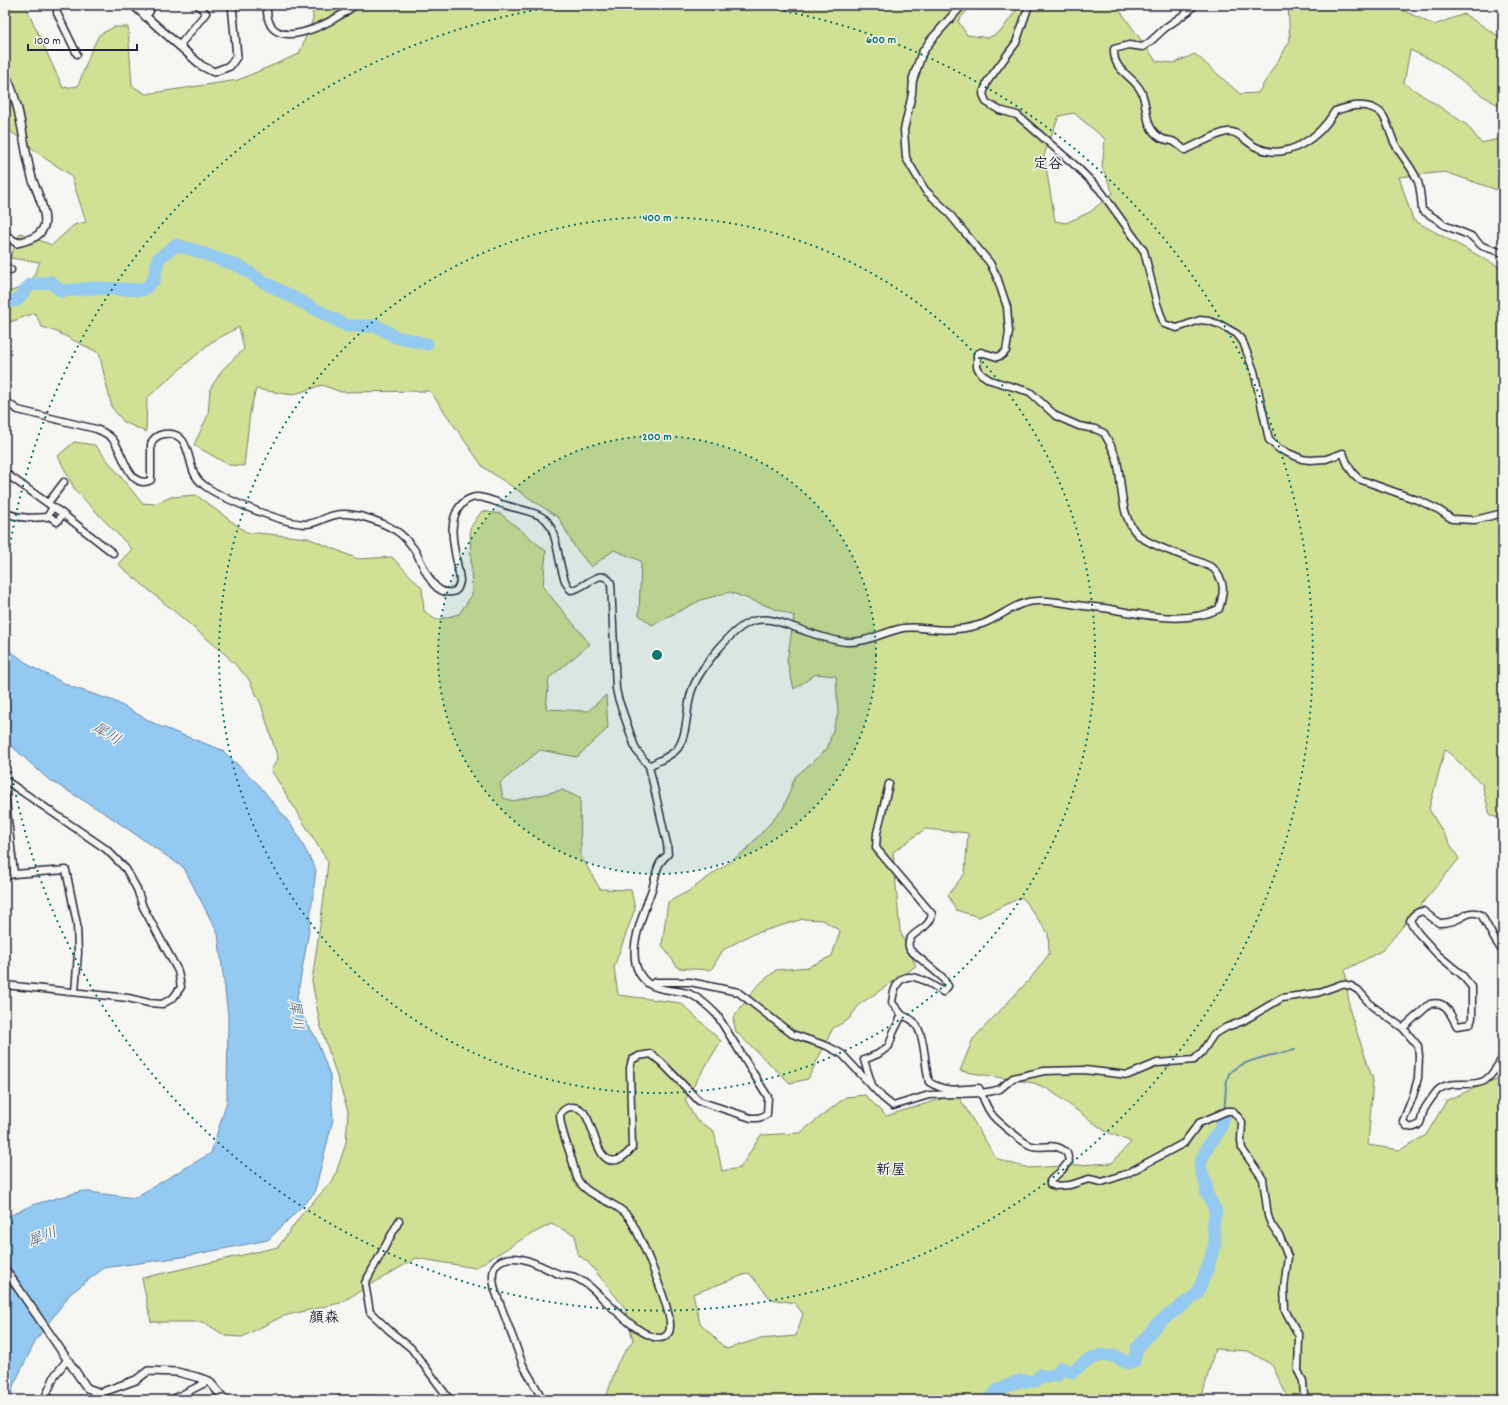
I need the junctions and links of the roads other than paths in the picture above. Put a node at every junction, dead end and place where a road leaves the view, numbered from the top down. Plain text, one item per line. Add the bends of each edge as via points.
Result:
1 (57, 5) edge
2 (133, 5) edge
3 (145, 5) edge
4 (198, 5) edge
5 (232, 5) edge
6 (267, 5) edge
7 (355, 5) edge
8 (962, 5) edge
9 (1029, 5) edge
10 (1194, 5) edge
11 (145, 17) junction
12 (179, 46) junction
13 (77, 54) dead end
14 (5, 74) edge
15 (913, 79) joint
16 (5, 235) edge
17 (1503, 253) edge
18 (5, 266) edge
19 (11, 270) dead end
20 (5, 401) edge
21 (5, 480) edge
22 (64, 482) dead end
23 (48, 503) junction
24 (54, 507) junction
25 (5, 512) edge
26 (1503, 513) edge
27 (63, 514) junction
28 (48, 515) junction
29 (113, 553) dead end
30 (649, 766) junction
31 (5, 780) edge
32 (889, 784) dead end
33 (5, 793) edge
34 (14, 874) junction
35 (5, 877) edge
36 (1503, 952) edge
37 (5, 984) edge
38 (651, 985) junction
39 (75, 992) junction
40 (902, 1014) junction
41 (1403, 1028) junction
42 (1503, 1057) edge
43 (873, 1086) junction
44 (981, 1093) junction
45 (399, 1221) dead end
46 (5, 1269) edge
47 (68, 1359) junction
48 (209, 1381) junction
49 (94, 1391) junction
50 (44, 1400) edge
51 (93, 1400) edge
52 (171, 1400) edge
53 (225, 1400) edge
54 (340, 1400) edge
55 (374, 1400) edge
56 (450, 1400) edge
57 (543, 1400) edge
58 (1303, 1400) edge

1 - 13 street via 57,13
2 - 11 street
3 - 11 street via 150,11
4 - 12 street via 206,13
5 - 12 street via 237,56 230,66 214,72 202,66
6 - 7 street via 269,25 277,31 289,34 309,31 326,24
8 - 15 street via 931,40 922,54
9 - 26 street via 1016,43 986,82 983,94 986,102 999,110 1017,115 1100,190 1144,251 1164,324 1177,328 1200,320 1209,321 1237,334 1243,342 1254,371 1269,440 1279,449 1310,460 1326,459 1343,453 1348,466 1359,479 1420,501 1452,519 1476,520
10 - 17 street via 1143,46 1114,49 1119,68 1139,87 1152,130 1158,136 1174,142 1185,150 1227,132 1237,134 1254,146 1268,150 1297,148 1316,134 1335,110 1366,106 1380,112 1389,128 1394,142 1418,182 1422,210 1444,225 1471,236 1482,246
11 - 12 street
14 - 16 street via 18,106 31,175 45,225 33,238 17,243
15 - 30 street via 904,130 906,158 925,190 946,210 990,263 1007,307 1009,332 1006,350 997,357 981,352 977,354 977,366 981,374 990,380 1030,392 1064,420 1104,433 1117,461 1122,500 1132,529 1142,538 1167,551 1213,568 1223,583 1219,609 1199,615 1163,618 1107,608 1035,601 1026,602 982,624 954,630 900,628 864,641 847,642 778,621 753,621 740,629 703,667 691,692 683,735 677,749
18 - 19 street
20 - 30 street via 18,410 108,434 132,475 143,482 151,480 152,441 161,434 169,433 182,439 188,449 195,475 203,485 215,493 261,512 303,524 342,514 369,518 396,530 405,538 420,559 430,581 446,592 452,592 459,587 459,567 453,536 454,521 461,505 467,500 480,497 542,517 551,528 567,586 571,590 594,578 604,576 611,583 616,689 636,750
21 - 23 street via 8,475
22 - 23 street
23 - 24 street
24 - 27 street
24 - 28 street
25 - 28 street via 29,518 46,518
27 - 28 street via 57,522
27 - 29 street
30 - 38 street via 668,854 659,864 635,942 637,965 645,980
31 - 39 street via 106,849 126,869 178,971 181,988 173,998 162,1004
32 - 40 street via 877,833 876,848 932,914 928,924 910,937 908,946 942,977 948,986 943,992 918,977 902,979 894,991 892,1003
33 - 34 street
34 - 35 street
34 - 39 street via 66,870 76,924 78,953
36 - 41 street via 1482,916 1478,914 1471,913 1442,923 1438,923 1423,911 1413,915 1410,921 1418,933 1472,987 1472,1018 1470,1024 1457,1026 1445,1005 1435,1003 1430,1004
37 - 39 street
38 - 43 street via 655,982 690,982 738,992 792,1034 842,1054
38 - 57 street via 690,994 708,1005 717,1015 768,1097 768,1114 751,1118 699,1101 651,1054 632,1060 630,1068 632,1148 629,1153 619,1159 610,1160 600,1151 594,1132 582,1110 571,1107 564,1109 560,1114 578,1179 586,1190 621,1210 631,1221 658,1281 669,1314 670,1329 668,1335 658,1338 639,1331 589,1286 572,1276 560,1275 544,1266 527,1261 513,1259 498,1263 494,1268 495,1290 523,1365
40 - 43 street via 889,1046 864,1060
40 - 44 street via 913,1021 922,1036 929,1082 947,1090 979,1088
41 - 42 street via 1418,1046 1419,1056 1418,1078 1403,1121 1405,1126 1410,1128 1420,1123 1425,1108 1439,1089 1453,1085 1475,1085 1486,1080
41 - 44 street via 1372,1006 1358,990 1342,984 1317,993 1282,998 1243,1021 1214,1034 1194,1060 1157,1063 1128,1075 1084,1070 1044,1071 1013,1078 1000,1089
43 - 44 street via 893,1106 929,1095
44 - 58 street via 994,1117 1024,1143 1030,1146 1056,1146 1067,1153 1069,1161 1050,1181 1050,1184 1055,1186 1070,1185 1089,1179 1102,1182 1126,1174 1184,1143 1199,1123 1227,1110 1236,1114 1242,1122 1242,1149 1263,1179 1268,1216 1288,1257 1284,1304 1299,1336 1298,1371 1303,1381
45 - 56 street via 364,1283 370,1312 411,1348
46 - 47 street
47 - 49 street via 87,1388
47 - 50 street via 55,1375
48 - 49 street via 177,1372 148,1371 136,1380 120,1386 100,1393
48 - 52 street
48 - 53 street
49 - 51 street
54 - 55 street

